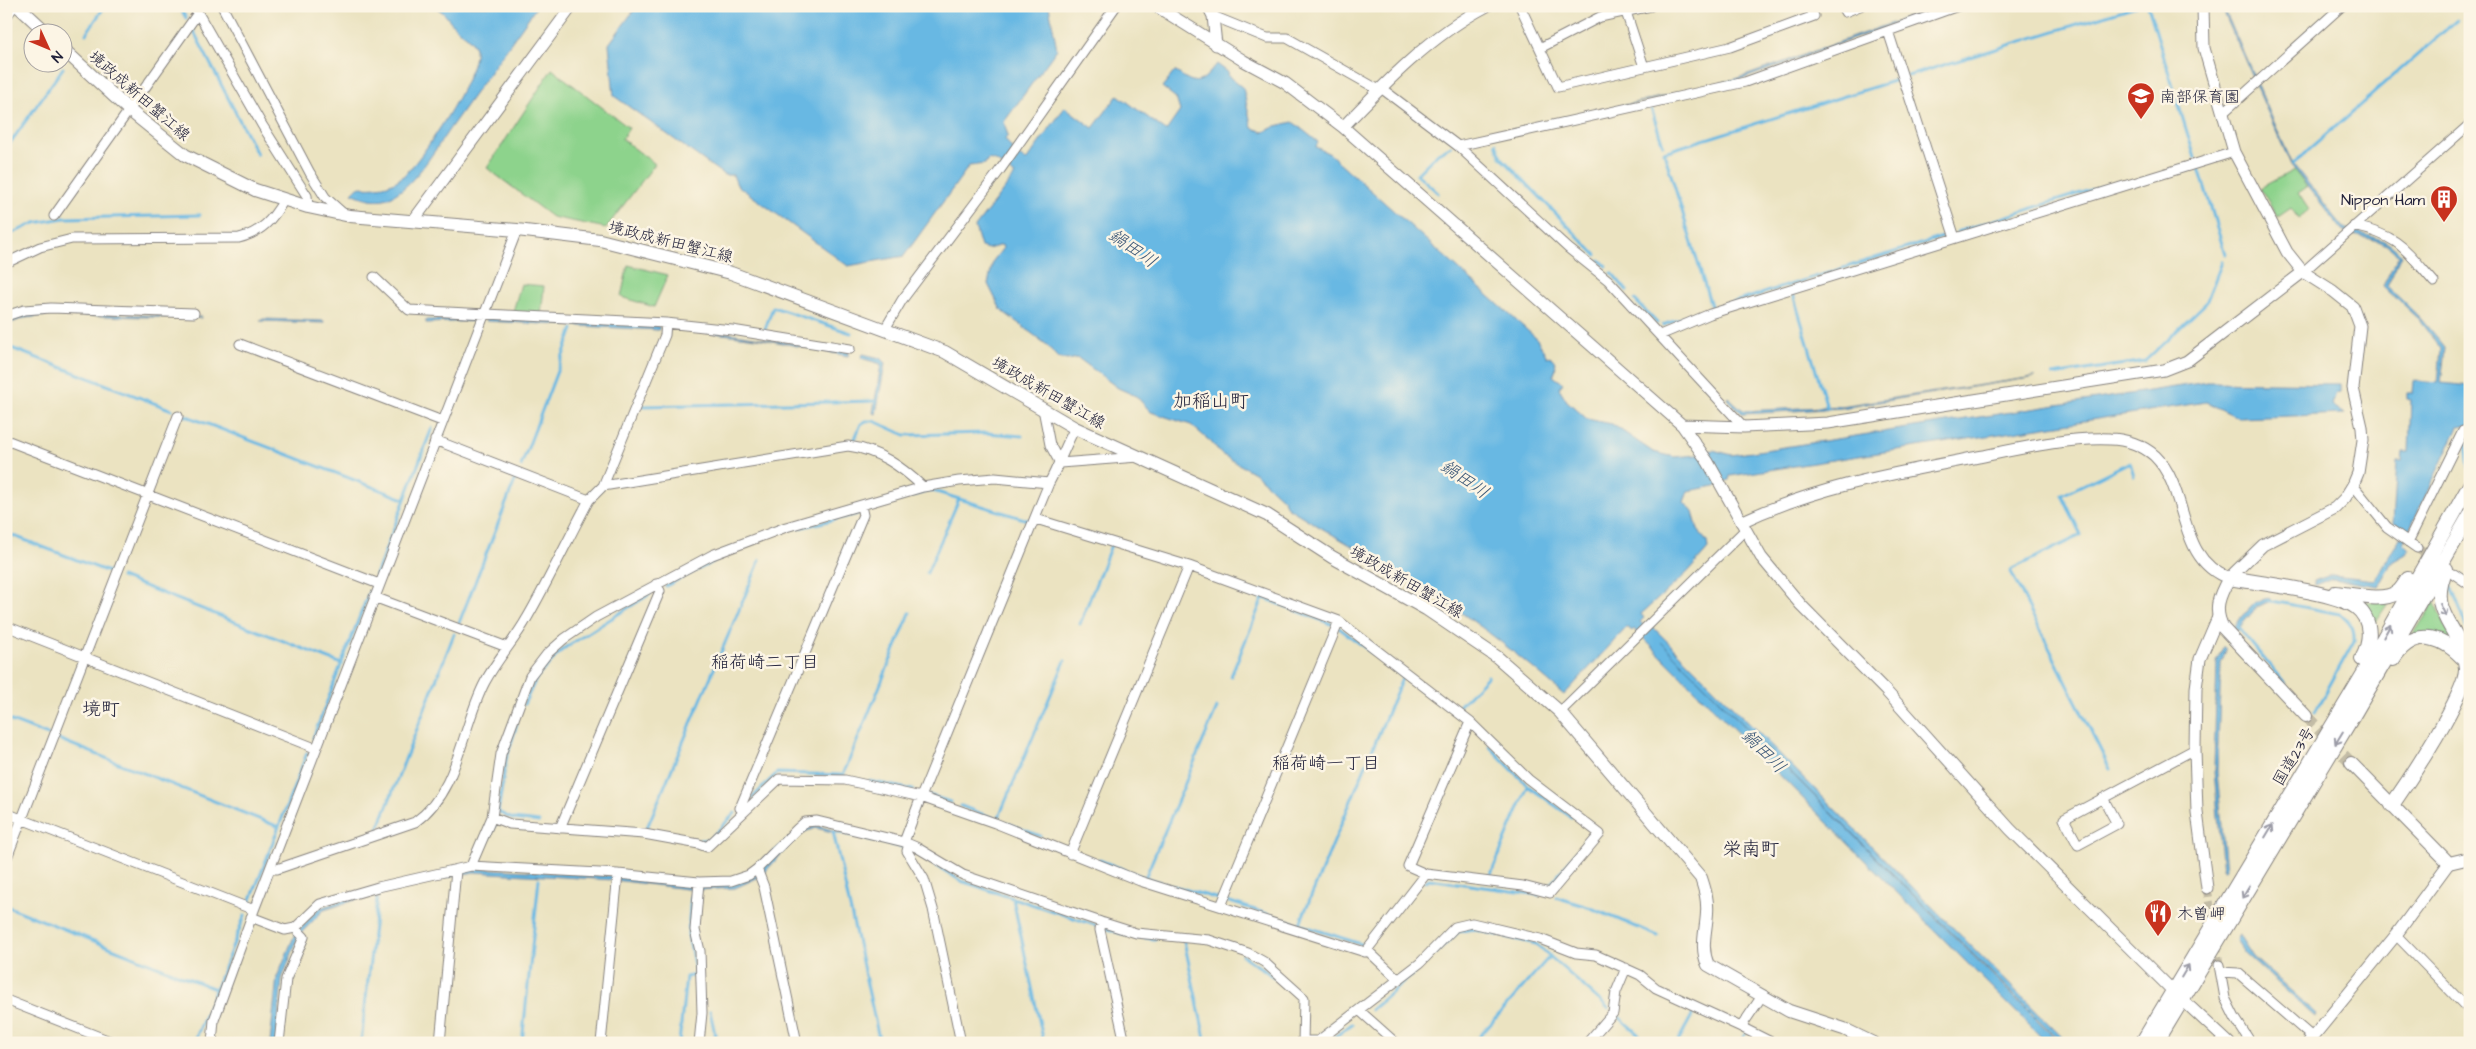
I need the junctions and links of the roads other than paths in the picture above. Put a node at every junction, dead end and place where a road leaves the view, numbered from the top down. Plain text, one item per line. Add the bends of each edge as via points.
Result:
1 (16, 6) edge
2 (222, 6) edge
3 (572, 6) edge
4 (1116, 6) edge
5 (1156, 6) edge
6 (1487, 6) edge
7 (1520, 6) edge
8 (1651, 6) edge
9 (1809, 6) edge
10 (1842, 6) edge
11 (1860, 6) edge
12 (1958, 6) edge
13 (2203, 6) edge
14 (2342, 6) edge
15 (1625, 9) edge
16 (196, 10) edge
17 (1210, 11) edge
18 (6, 17) edge
19 (34, 22) edge
20 (1888, 31) junction
21 (1216, 45) junction
22 (1540, 48) junction
23 (72, 57) edge
24 (1644, 67) junction
25 (1380, 89) junction
26 (129, 110) junction
27 (2223, 113) junction
28 (2470, 124) edge
29 (1343, 127) junction
30 (1458, 146) junction
31 (2234, 152) junction
32 (284, 200) junction
33 (308, 207) junction
34 (345, 215) junction
35 (54, 216) dead end
36 (413, 221) junction
37 (2350, 229) junction
38 (517, 230) junction
39 (1955, 238) junction
40 (6, 263) edge
41 (2303, 272) junction
42 (374, 277) dead end
43 (2434, 282) dead end
44 (194, 313) dead end
45 (482, 315) junction
46 (6, 316) edge
47 (666, 323) junction
48 (885, 329) junction
49 (1660, 335) junction
50 (240, 344) dead end
51 (850, 349) dead end
52 (1043, 409) junction
53 (178, 416) dead end
54 (442, 421) junction
55 (1682, 425) junction
56 (1744, 427) junction
57 (1075, 428) junction
58 (2470, 430) edge
59 (6, 440) edge
60 (434, 440) junction
61 (1138, 457) junction
62 (1060, 463) junction
63 (1049, 483) junction
64 (2353, 485) junction
65 (2470, 485) edge
66 (603, 486) junction
67 (923, 487) junction
68 (147, 494) junction
69 (589, 500) junction
70 (2457, 504) junction
71 (861, 506) junction
72 (2470, 515) edge
73 (1036, 519) junction
74 (1743, 526) junction
75 (2407, 541) junction
76 (2417, 548) tunnel mouth
77 (1189, 566) junction
78 (2454, 574) tunnel mouth
79 (2229, 578) junction
80 (379, 584) junction
81 (656, 584) junction
82 (2470, 585) edge
83 (2309, 592) junction
84 (374, 597) junction
85 (2218, 617) junction
86 (1339, 621) junction
87 (6, 626) edge
88 (507, 647) junction
89 (85, 656) junction
90 (2464, 660) junction
91 (1560, 712) junction
92 (2354, 714) junction
93 (2306, 716) tunnel mouth
94 (1470, 722) junction
95 (2331, 727) junction
96 (315, 748) junction
97 (2195, 749) junction
98 (2351, 763) tunnel mouth
99 (921, 797) junction
100 (2104, 798) junction
101 (2392, 805) junction
102 (744, 812) junction
103 (6, 813) edge
104 (492, 817) junction
105 (22, 819) junction
106 (560, 828) junction
107 (907, 846) junction
108 (1070, 854) junction
109 (2470, 858) edge
110 (6, 860) edge
111 (2448, 863) junction
112 (471, 866) junction
113 (270, 869) junction
114 (758, 873) junction
115 (456, 874) junction
116 (1426, 874) junction
117 (617, 877) junction
118 (698, 887) junction
119 (2207, 888) tunnel mouth
120 (1221, 906) junction
121 (253, 914) junction
122 (1101, 922) junction
123 (298, 931) junction
124 (2396, 936) junction
125 (1367, 950) junction
126 (1626, 968) junction
127 (1399, 980) junction
128 (2177, 995) junction
129 (1762, 996) junction
130 (6, 1000) edge
131 (2470, 1010) edge
132 (1360, 1011) junction
133 (1741, 1027) junction
134 (2310, 1040) edge
135 (1303, 1042) edge
136 (115, 1043) edge
137 (212, 1043) edge
138 (279, 1043) edge
139 (440, 1043) edge
140 (601, 1043) edge
141 (699, 1043) edge
142 (797, 1043) edge
143 (962, 1043) edge
144 (1125, 1043) edge
145 (1396, 1043) edge
146 (1588, 1043) edge
147 (1773, 1043) edge
148 (1873, 1043) edge
149 (2142, 1043) edge
150 (2156, 1043) edge
151 (2229, 1043) edge
152 (2251, 1043) edge

1 - 18 street
1 - 19 main road
2 - 34 street via 325,198
3 - 36 street
4 - 48 street via 1000,170 902,300
5 - 21 street
6 - 25 street via 1450,28
7 - 22 street
8 - 15 street
9 - 24 street via 1814,16 1730,47
10 - 11 street via 1845,12
12 - 20 street
13 - 27 street via 2204,48
14 - 27 street
15 - 22 street via 1600,17
15 - 24 street
16 - 26 street
16 - 33 street via 307,196
17 - 21 street
17 - 25 street via 1267,38 1287,38
20 - 30 street via 1745,82
20 - 39 street
21 - 29 street via 1285,84
22 - 24 street via 1558,87
23 - 26 main road, 境政成新田蟹江線
25 - 29 street
25 - 30 street
26 - 32 main road, 境政成新田蟹江線 via 185,155 255,190
26 - 35 street
27 - 31 street
28 - 37 street
29 - 55 street
30 - 49 street via 1568,248 1608,280
31 - 39 street
31 - 41 street via 2287,252
32 - 33 main road, 境政成新田蟹江線
32 - 40 street via 265,227 239,238 72,239 40,247
33 - 34 main road, 境政成新田蟹江線
34 - 36 main road, 境政成新田蟹江線
36 - 38 main road, 境政成新田蟹江線
37 - 41 street
37 - 43 street via 2376,231 2398,241
38 - 45 street
38 - 48 main road, 境政成新田蟹江線 via 600,240 730,273
39 - 49 street via 1710,314
41 - 56 street via 2187,361 2164,370 1828,423
41 - 64 street via 2343,298 2358,316 2360,337 2353,388 2363,440
42 - 45 street via 409,310
44 - 46 street via 51,308 24,310
45 - 47 street
45 - 54 street
47 - 51 street
47 - 66 street
48 - 52 main road, 境政成新田蟹江線 via 945,352
49 - 56 street
50 - 54 street
52 - 57 main road, 境政成新田蟹江線
52 - 62 street via 1050,445
53 - 68 street
54 - 60 street
55 - 56 street
55 - 74 street
57 - 61 main road, 境政成新田蟹江線
57 - 62 street
58 - 75 street via 2463,431
59 - 68 street
60 - 69 street
60 - 80 street
61 - 62 street
61 - 91 main road, 境政成新田蟹江線 via 1267,515 1332,557 1426,609 1497,657
62 - 63 street
63 - 67 street via 995,478
63 - 73 street
64 - 75 street via 2387,527
64 - 79 street via 2335,508 2263,545
65 - 70 highway, 国道23号
66 - 67 street via 848,446 865,448 903,468
66 - 69 street
67 - 71 street
68 - 80 street
68 - 89 street
69 - 88 street via 527,620
70 - 83 highway via 2400,591 2378,597
95 -> 70 highway, 国道23号
71 - 81 street via 786,527 712,555
71 - 102 street via 863,514 740,808
72 -> 90 highway via 2438,593 2439,603
72 - 92 highway, 国道23号
73 - 77 street
73 - 99 street
74 - 79 street via 1774,507 1809,494 1882,475 2015,450 2111,439 2141,447 2162,464 2174,488 2194,548 2208,567
74 - 91 street
74 - 128 street via 1774,575 1801,605 1886,691 2010,829
75 - 76 street
77 - 86 street
77 - 108 street
78 - 82 street
79 - 83 highway
79 - 85 main road via 2217,606
80 - 84 street
81 - 104 street via 564,638 530,676 501,754
81 - 106 street via 660,591
83 - 95 highway via 2345,601 2357,608 2365,617 2369,633 2368,648 2344,693
84 - 88 street
84 - 96 street
85 - 93 main road via 2231,636
85 - 97 street via 2200,659
86 - 94 street
86 - 120 street
87 - 89 street
88 - 113 street via 485,681 469,718 448,784 428,813 415,822
89 - 96 street
89 - 105 street
90 - 92 highway via 2442,640 2432,638 2409,642 2398,652
90 - 101 highway via 2466,676 2462,688
91 - 129 main road, 境政成新田蟹江線 via 1701,878 1707,895 1703,945 1708,965
92 -> 128 highway, 国道23号
94 - 116 street via 1408,866
94 - 116 street via 1528,779 1600,834 1550,893 1523,886
128 -> 95 highway, 国道23号
96 - 113 street
97 - 100 street
97 - 119 street via 2197,812
98 - 101 main road
99 - 102 street via 845,780 779,779
99 - 107 street
99 - 108 street
100 - 100 street via 2064,819 2078,845 2117,824
101 - 111 main road
102 - 106 street via 707,848 644,834
103 - 105 street
104 - 106 street via 510,824
104 - 112 street
105 - 110 street
105 - 121 street
107 - 114 street via 810,821 797,829
107 - 122 street via 963,875
107 - 143 street via 924,880 933,908
108 - 120 street via 1140,881
109 - 111 main road
111 - 124 street
112 - 115 street
112 - 117 street
113 - 121 street
114 - 118 street
114 - 142 street
115 - 123 street via 378,887 320,904
115 - 139 street
116 - 125 street
117 - 118 street
117 - 140 street
118 - 141 street via 695,930 702,1013
120 - 125 street
121 - 123 street via 285,930
121 - 137 street via 214,1020
122 - 135 street via 1136,933 1209,940 1264,962 1304,998
122 - 144 street via 1100,930
123 - 138 street via 304,937 286,979
124 - 131 street
124 - 134 street
125 - 127 street
126 - 127 street via 1589,953 1576,953 1540,939 1472,923 1455,927
126 - 133 street via 1656,988
126 - 146 street via 1616,992 1613,1013
127 - 132 street
128 - 149 highway, 国道23号
128 - 150 highway, 国道23号
128 - 151 street
129 - 133 street
129 - 148 main road, 境政成新田蟹江線 via 1789,1011 1844,1029
130 - 136 street
132 - 135 street via 1318,1041
132 - 145 street
133 - 147 street
134 - 152 street via 2238,973 2220,969 2225,998

